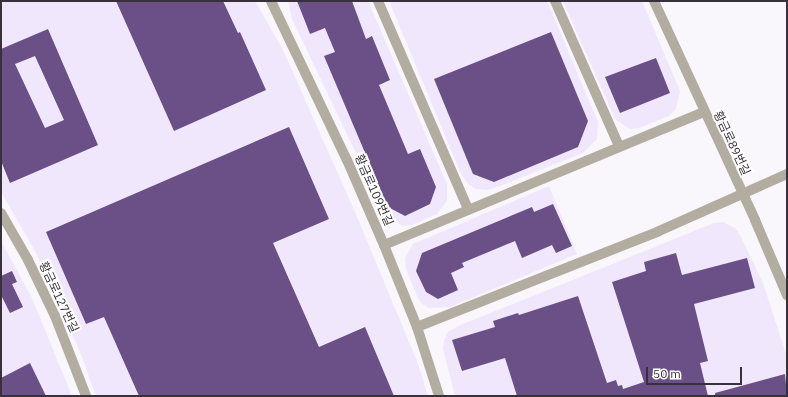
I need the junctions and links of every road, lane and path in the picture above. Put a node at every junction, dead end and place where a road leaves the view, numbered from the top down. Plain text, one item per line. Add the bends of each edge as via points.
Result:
1 (271, 1) edge
2 (378, 1) edge
3 (555, 1) edge
4 (654, 1) edge
5 (704, 112) junction
6 (618, 146) junction
7 (787, 174) edge
8 (743, 196) junction
9 (468, 209) junction
10 (1, 213) edge
11 (384, 246) junction
12 (787, 295) edge
13 (416, 327) junction
14 (86, 396) edge
15 (439, 396) edge

1 - 11 street, 황금로109번길 via 347,160
2 - 9 street
3 - 6 street
4 - 5 street, 황금로89번길
5 - 6 street
5 - 8 street, 황금로89번길
6 - 9 street
7 - 8 street
8 - 12 street, 황금로89번길
8 - 13 street
9 - 11 street
10 - 14 street, 황금로127번길 via 28,260 55,316
11 - 13 street, 황금로109번길
13 - 15 street, 황금로109번길

